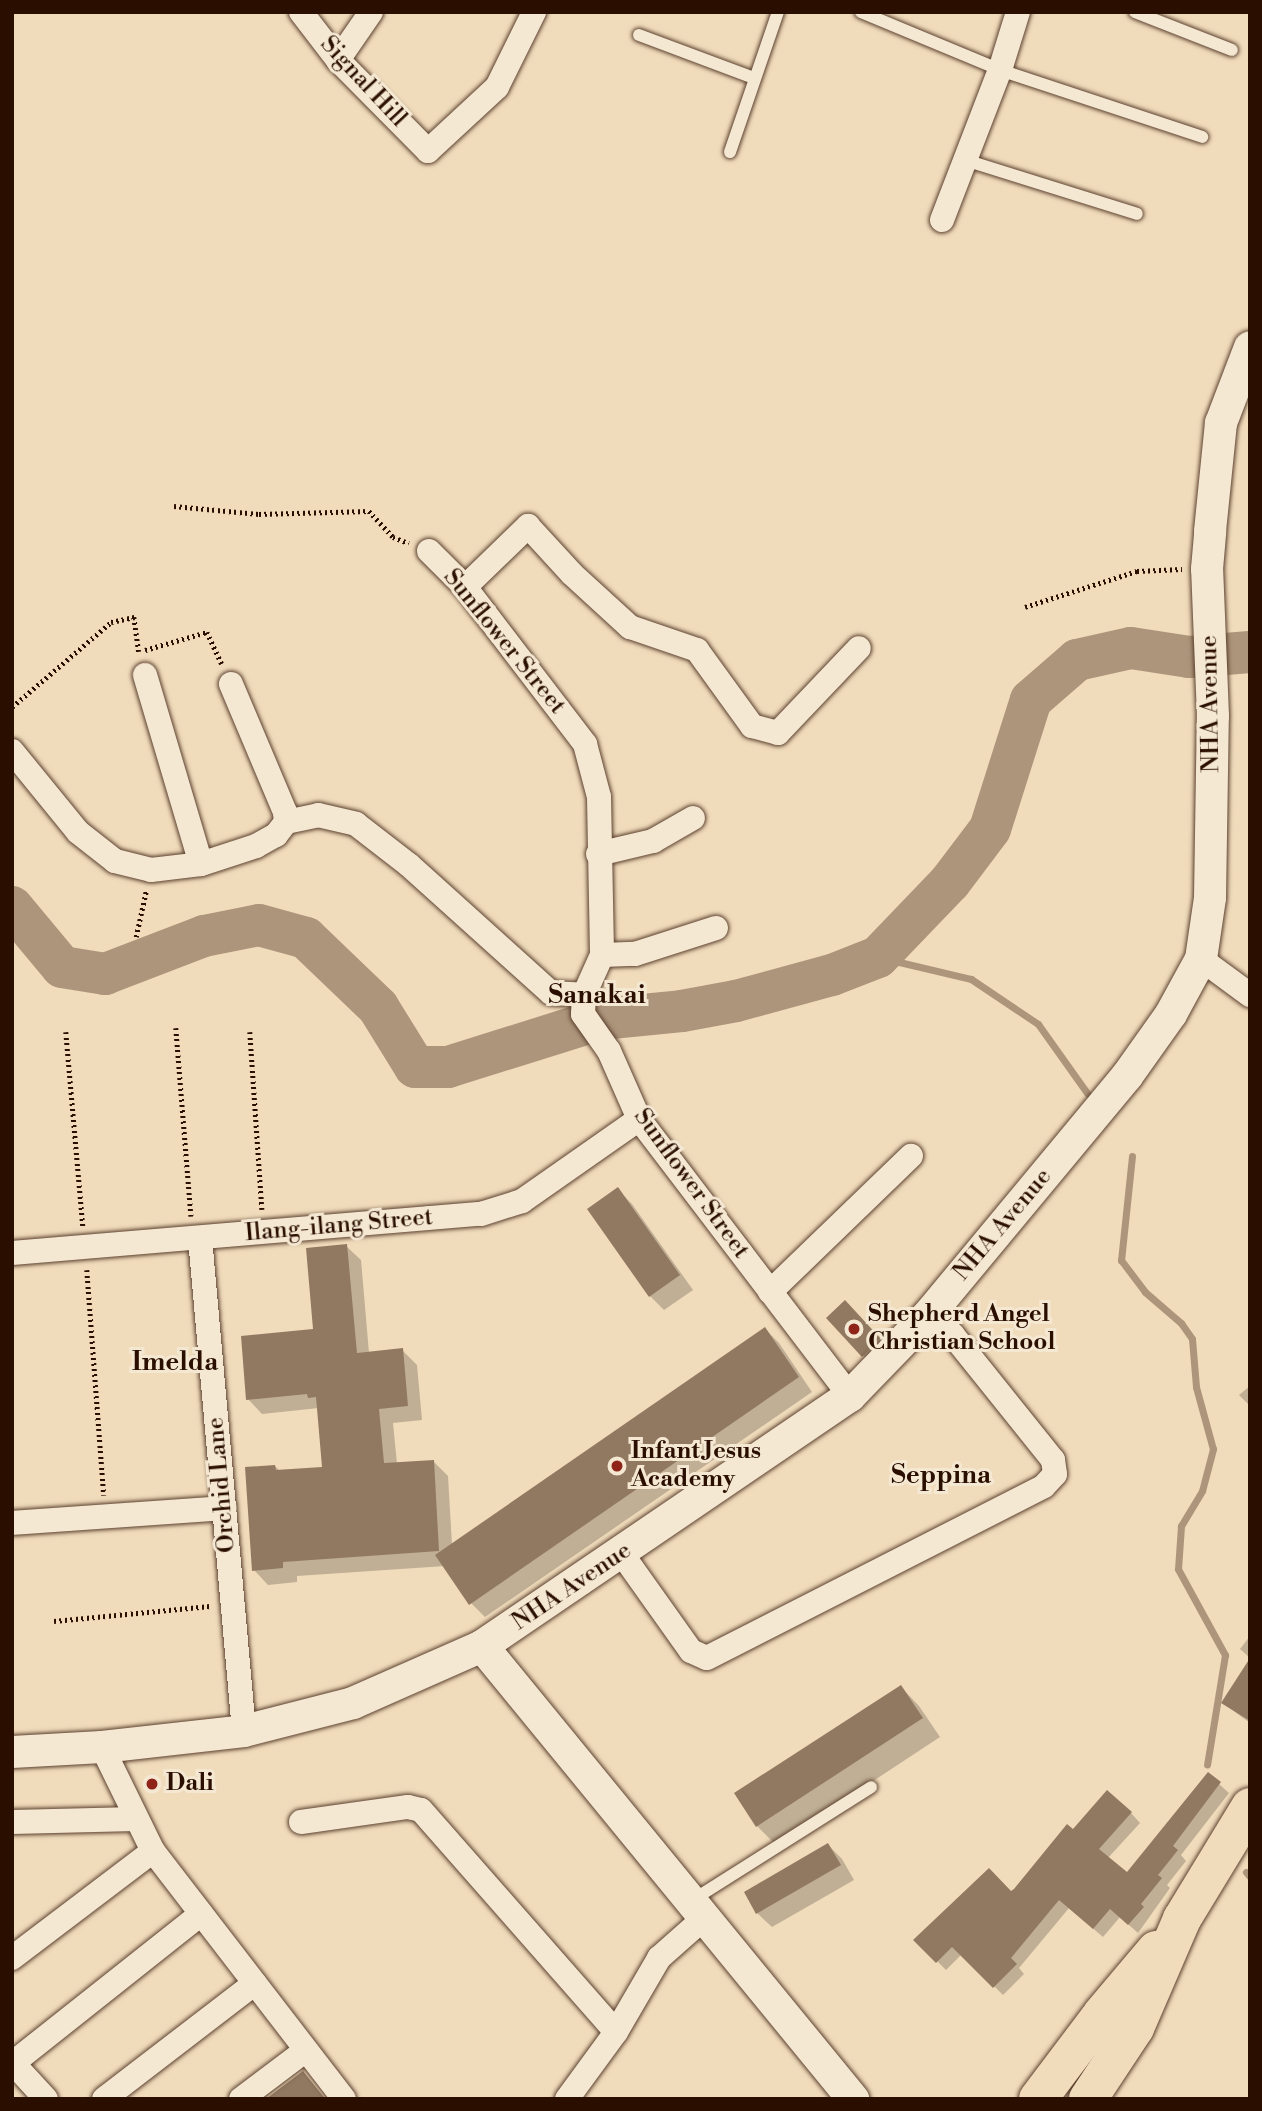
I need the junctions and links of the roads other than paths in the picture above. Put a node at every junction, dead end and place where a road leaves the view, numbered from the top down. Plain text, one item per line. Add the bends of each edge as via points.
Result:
1 (301, 12) edge
2 (372, 12) edge
3 (534, 12) edge
4 (778, 12) edge
5 (1018, 12) edge
6 (1135, 12) edge
7 (870, 14) edge
8 (639, 35) dead end
9 (1232, 50) dead end
10 (338, 60) junction
11 (1000, 70) junction
12 (754, 78) junction
13 (1202, 137) dead end
14 (730, 152) dead end
15 (965, 160) junction
16 (1138, 214) dead end
17 (942, 220) dead end
18 (1250, 347) edge
19 (429, 551) road end
20 (465, 587) junction
21 (859, 648) dead end
22 (142, 664) road end
23 (231, 684) road end
24 (12, 751) edge
25 (693, 818) dead end
26 (286, 822) junction
27 (598, 854) junction
28 (201, 864) junction
29 (716, 928) dead end
30 (602, 955) junction
31 (1201, 959) junction
32 (1250, 995) edge
33 (583, 1005) junction
34 (639, 1119) junction
35 (911, 1156) dead end
36 (196, 1239) junction
37 (12, 1253) edge
38 (770, 1292) junction
39 (931, 1312) junction
40 (850, 1396) junction
41 (224, 1508) junction
42 (12, 1523) edge
43 (622, 1554) junction
44 (482, 1646) junction
45 (244, 1731) junction
46 (102, 1748) junction
47 (12, 1752) edge
48 (871, 1787) dead end
49 (1250, 1807) edge
50 (136, 1819) junction
51 (12, 1822) edge
52 (301, 1822) dead end
53 (153, 1851) junction
54 (698, 1910) junction
55 (201, 1913) junction
56 (1182, 1919) junction
57 (12, 1958) edge
58 (255, 1983) junction
59 (617, 2032) junction
60 (306, 2050) junction
61 (13, 2062) edge
62 (46, 2099) edge
63 (104, 2099) edge
64 (241, 2099) edge
65 (344, 2099) edge
66 (566, 2099) edge
67 (853, 2099) edge
68 (1038, 2099) edge
69 (1088, 2099) edge

1 - 10 street, Signal Hill
2 - 10 street
3 - 10 street, Signal Hill via 497,87 428,151
4 - 12 lane
5 - 11 street
6 - 9 lane
7 - 11 lane
8 - 12 lane
11 - 13 lane
11 - 15 street
12 - 14 lane
15 - 16 lane
15 - 17 street
18 - 31 street, NHA Avenue via 1221,423 1207,569 1213,716 1210,898
19 - 20 street, Sunflower Street
20 - 21 street via 528,526 630,627 697,650 752,726 778,733
20 - 27 street, Sunflower Street via 585,744 599,797
22 - 28 street
23 - 26 street
24 - 28 street via 78,832 115,862 151,870
25 - 27 street via 653,841
26 - 28 street via 276,835 256,846
26 - 33 street via 318,815 356,824 409,865 551,993
27 - 30 street, Sunflower Street
29 - 30 street via 635,954
30 - 33 street, Sunflower Street
31 - 32 street
31 - 39 street, NHA Avenue via 1171,1014 1128,1076
33 - 34 street, Sunflower Street
34 - 36 street, Ilang-ilang Street via 522,1201 492,1210
34 - 38 street, Sunflower Street
35 - 38 street
36 - 37 street, Ilang-ilang Street
36 - 41 street, Orchid Lane
38 - 40 street, Sunflower Street
39 - 40 street, NHA Avenue
39 - 43 street via 1053,1460 1055,1474 1044,1486 707,1658 691,1651
40 - 43 street, NHA Avenue
41 - 42 street
41 - 45 street, Orchid Lane
43 - 44 street, NHA Avenue
44 - 45 street, NHA Avenue via 353,1703
44 - 54 street
45 - 46 street, NHA Avenue
46 - 47 street, NHA Avenue
46 - 50 street
48 - 54 lane
49 - 56 main road
50 - 51 street
50 - 53 street
52 - 59 street via 408,1807 421,1810
53 - 55 street
53 - 57 street
54 - 59 street via 659,1958
54 - 67 street
55 - 58 street
55 - 61 street
56 - 68 main road
56 - 69 main road via 1135,2028
58 - 60 street
58 - 63 street
59 - 66 street
60 - 64 street
60 - 65 street
61 - 62 street

